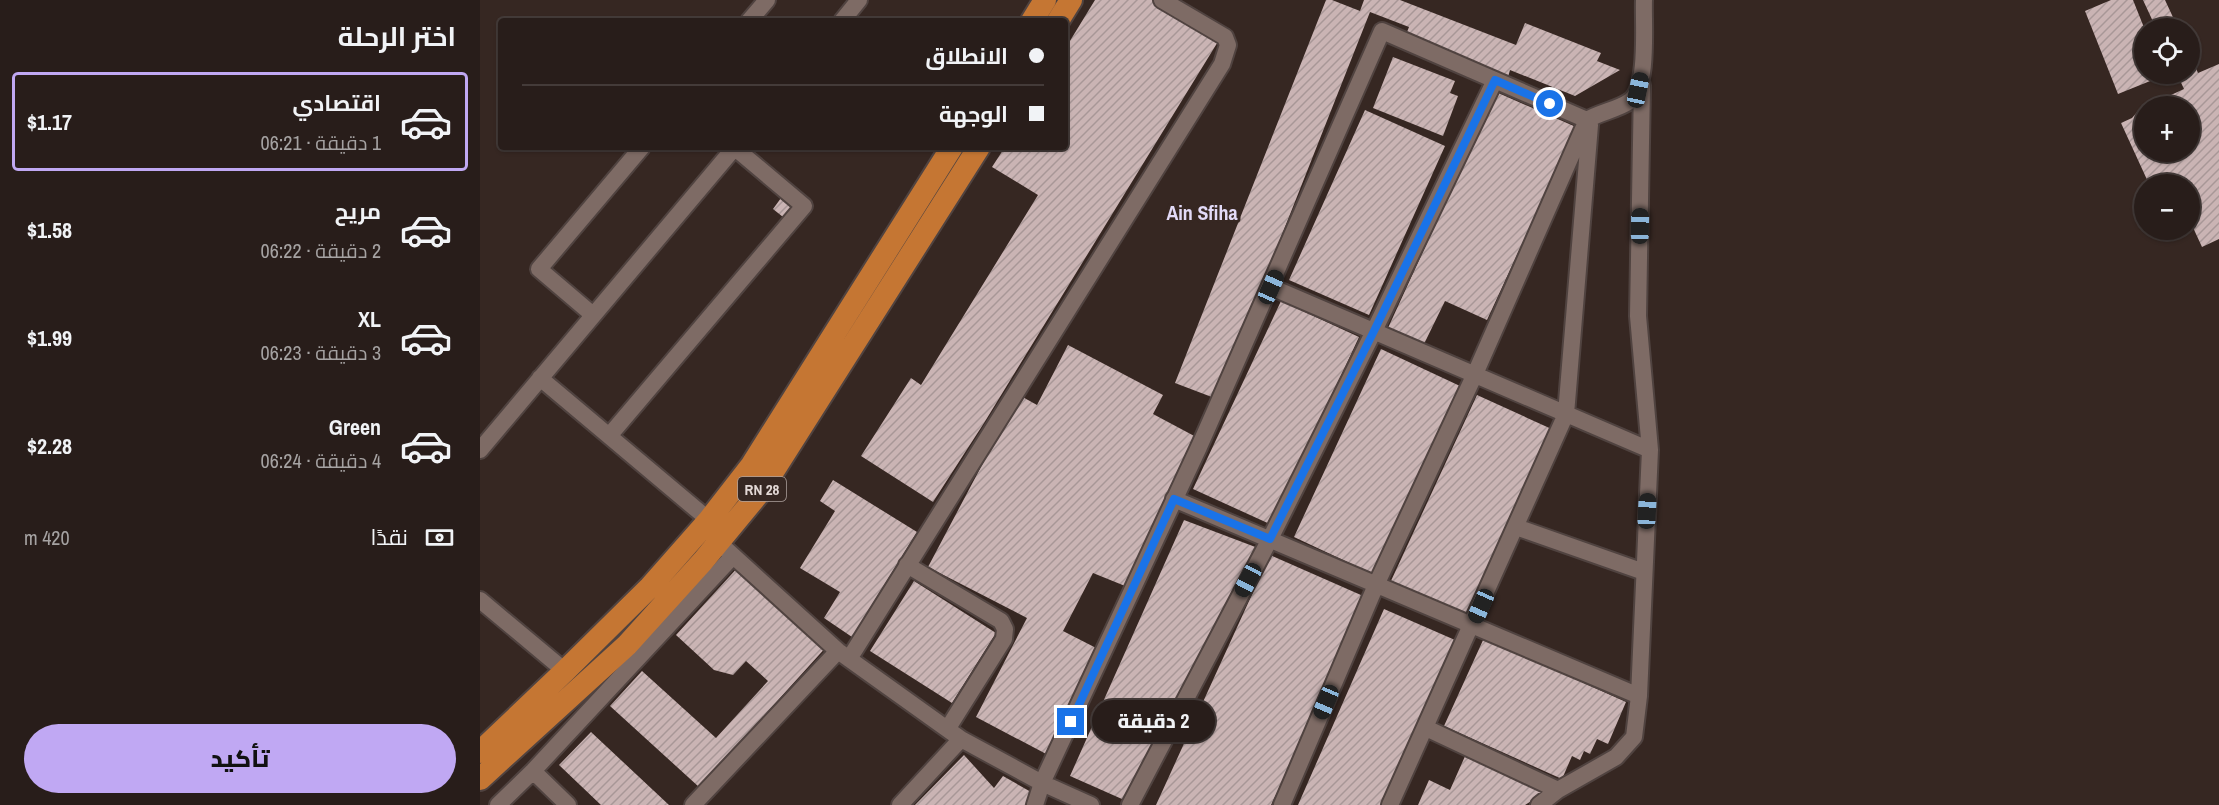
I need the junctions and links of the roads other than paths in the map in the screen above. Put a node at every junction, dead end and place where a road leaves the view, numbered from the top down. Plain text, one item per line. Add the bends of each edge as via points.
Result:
1 (767, 0) edge
2 (859, 0) edge
3 (1045, 0) edge
4 (1071, 0) edge
5 (1162, 0) edge
6 (1644, 0) edge
7 (752, 18) edge
8 (844, 18) edge
9 (1034, 18) edge
10 (1060, 18) edge
11 (1642, 69) junction
12 (1495, 80) junction
13 (1589, 118) junction
14 (639, 150) edge
15 (732, 150) edge
16 (739, 150) edge
17 (950, 150) edge
18 (977, 150) edge
19 (1271, 287) junction
20 (593, 315) junction
21 (1374, 331) junction
22 (1474, 374) junction
23 (540, 378) junction
24 (1566, 414) junction
25 (609, 436) junction
26 (480, 450) edge
27 (1650, 450) junction
28 (1174, 499) junction
29 (709, 520) junction
30 (1516, 527) junction
31 (1270, 539) junction
32 (725, 549) junction
33 (907, 565) junction
34 (1644, 572) junction
35 (1376, 585) junction
36 (480, 600) edge
37 (1472, 626) junction
38 (843, 655) junction
39 (565, 671) junction
40 (1639, 696) junction
41 (948, 728) junction
42 (1426, 728) junction
43 (961, 739) junction
44 (480, 752) edge
45 (533, 771) junction
46 (480, 779) edge
47 (1042, 783) junction
48 (1558, 790) junction
49 (498, 805) edge
50 (568, 805) edge
51 (693, 805) edge
52 (900, 805) edge
53 (1035, 805) edge
54 (1091, 805) edge
55 (1130, 805) edge
56 (1282, 805) edge
57 (1390, 805) edge
58 (1539, 805) edge

1 - 7 street
2 - 8 street
3 - 9 highway
4 - 10 highway
5 - 33 street via 1225,37 1228,45 1222,64
6 - 11 street
11 - 13 street via 1638,90 1631,100
11 - 27 street via 1638,316
12 - 13 street
12 - 19 street via 1382,31
12 - 21 street
13 - 22 street
13 - 24 street
14 - 20 street via 539,269
15 - 20 street
16 - 25 street via 804,206
17 - 29 highway, RN 28 via 751,466
18 - 32 highway, RN 28
19 - 21 street
19 - 28 street
20 - 23 street
21 - 22 street
21 - 31 street
22 - 24 street
22 - 35 street
23 - 25 street
23 - 26 street
24 - 27 street
24 - 30 street
25 - 29 street
27 - 34 street
28 - 31 street
28 - 47 street
29 - 39 highway, RN 28 via 650,587
30 - 34 street
30 - 37 street
31 - 35 street
31 - 55 street
32 - 38 street
32 - 45 street
32 - 46 highway, RN 28 via 704,561 627,645
33 - 38 street
33 - 41 street via 1001,621 1005,629 1004,639
34 - 40 street
35 - 37 street
35 - 56 street
36 - 39 street
37 - 40 street
37 - 42 street
38 - 41 street
38 - 51 street
39 - 44 highway, RN 28
40 - 48 street via 1634,737 1616,757
41 - 43 street
42 - 48 street
42 - 57 street
43 - 47 street
43 - 52 street
45 - 49 street
45 - 50 street
47 - 53 street
47 - 54 street
48 - 58 street

